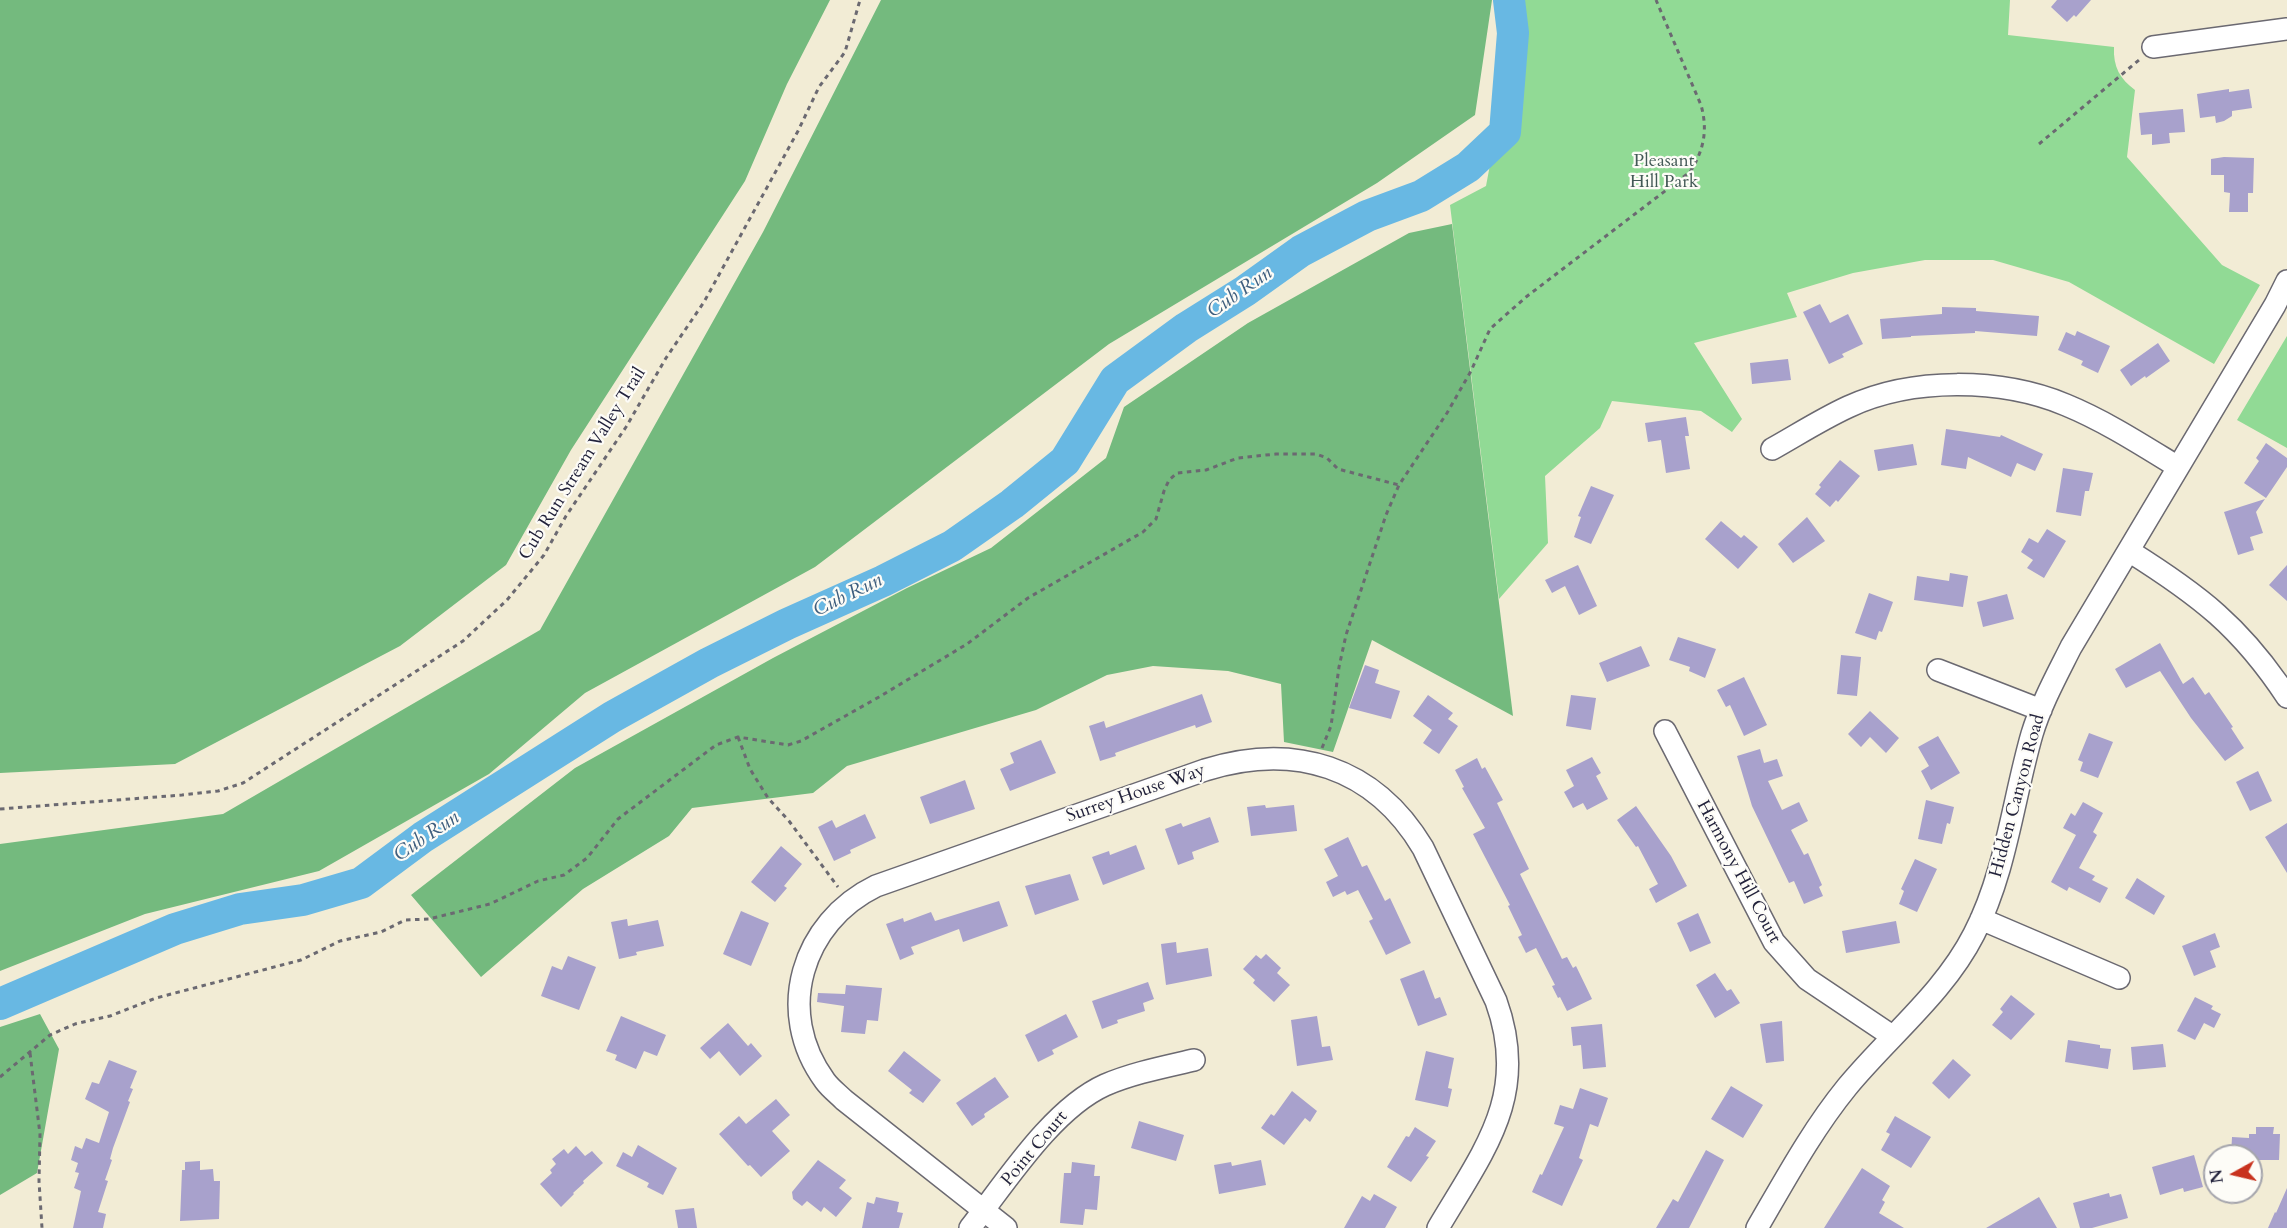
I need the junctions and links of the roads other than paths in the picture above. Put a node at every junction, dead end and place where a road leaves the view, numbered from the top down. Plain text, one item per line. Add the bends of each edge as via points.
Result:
1 (2287, 29) edge
2 (2153, 47) dead end
3 (2287, 281) edge
4 (1772, 449) dead end
5 (2178, 467) junction
6 (2129, 551) junction
7 (1938, 670) dead end
8 (2287, 697) edge
9 (2041, 710) junction
10 (1665, 731) dead end
11 (1981, 920) junction
12 (2119, 978) dead end
13 (1892, 1036) junction
14 (1194, 1060) dead end
15 (984, 1211) junction
16 (970, 1228) edge
17 (1006, 1228) edge
18 (1438, 1228) edge
19 (1756, 1228) edge

1 - 2 street
3 - 5 street, Hidden Canyon Road
4 - 5 street via 1848,407 1875,397 1921,387 1971,384 2018,390 2066,405
5 - 6 street, Hidden Canyon Road
6 - 8 street via 2214,609 2260,657
6 - 9 street, Hidden Canyon Road via 2071,647
7 - 9 street
9 - 11 street, Hidden Canyon Road via 1992,894
10 - 13 street, Harmony Hill Court via 1774,942 1807,979
11 - 12 street
11 - 13 street, Hidden Canyon Road via 1960,957
13 - 19 street, Hidden Canyon Road via 1815,1131
14 - 15 street, Point Court via 1134,1074 1078,1100 1048,1128
15 - 16 street, Point Court
15 - 17 street, Surrey House Way
15 - 18 street, Surrey House Way via 844,1100 814,1063 800,1021 801,981 816,939 849,902 876,886 1229,762 1276,757 1318,764 1346,775 1386,801 1413,832 1502,1018 1508,1064 1504,1104 1495,1131

